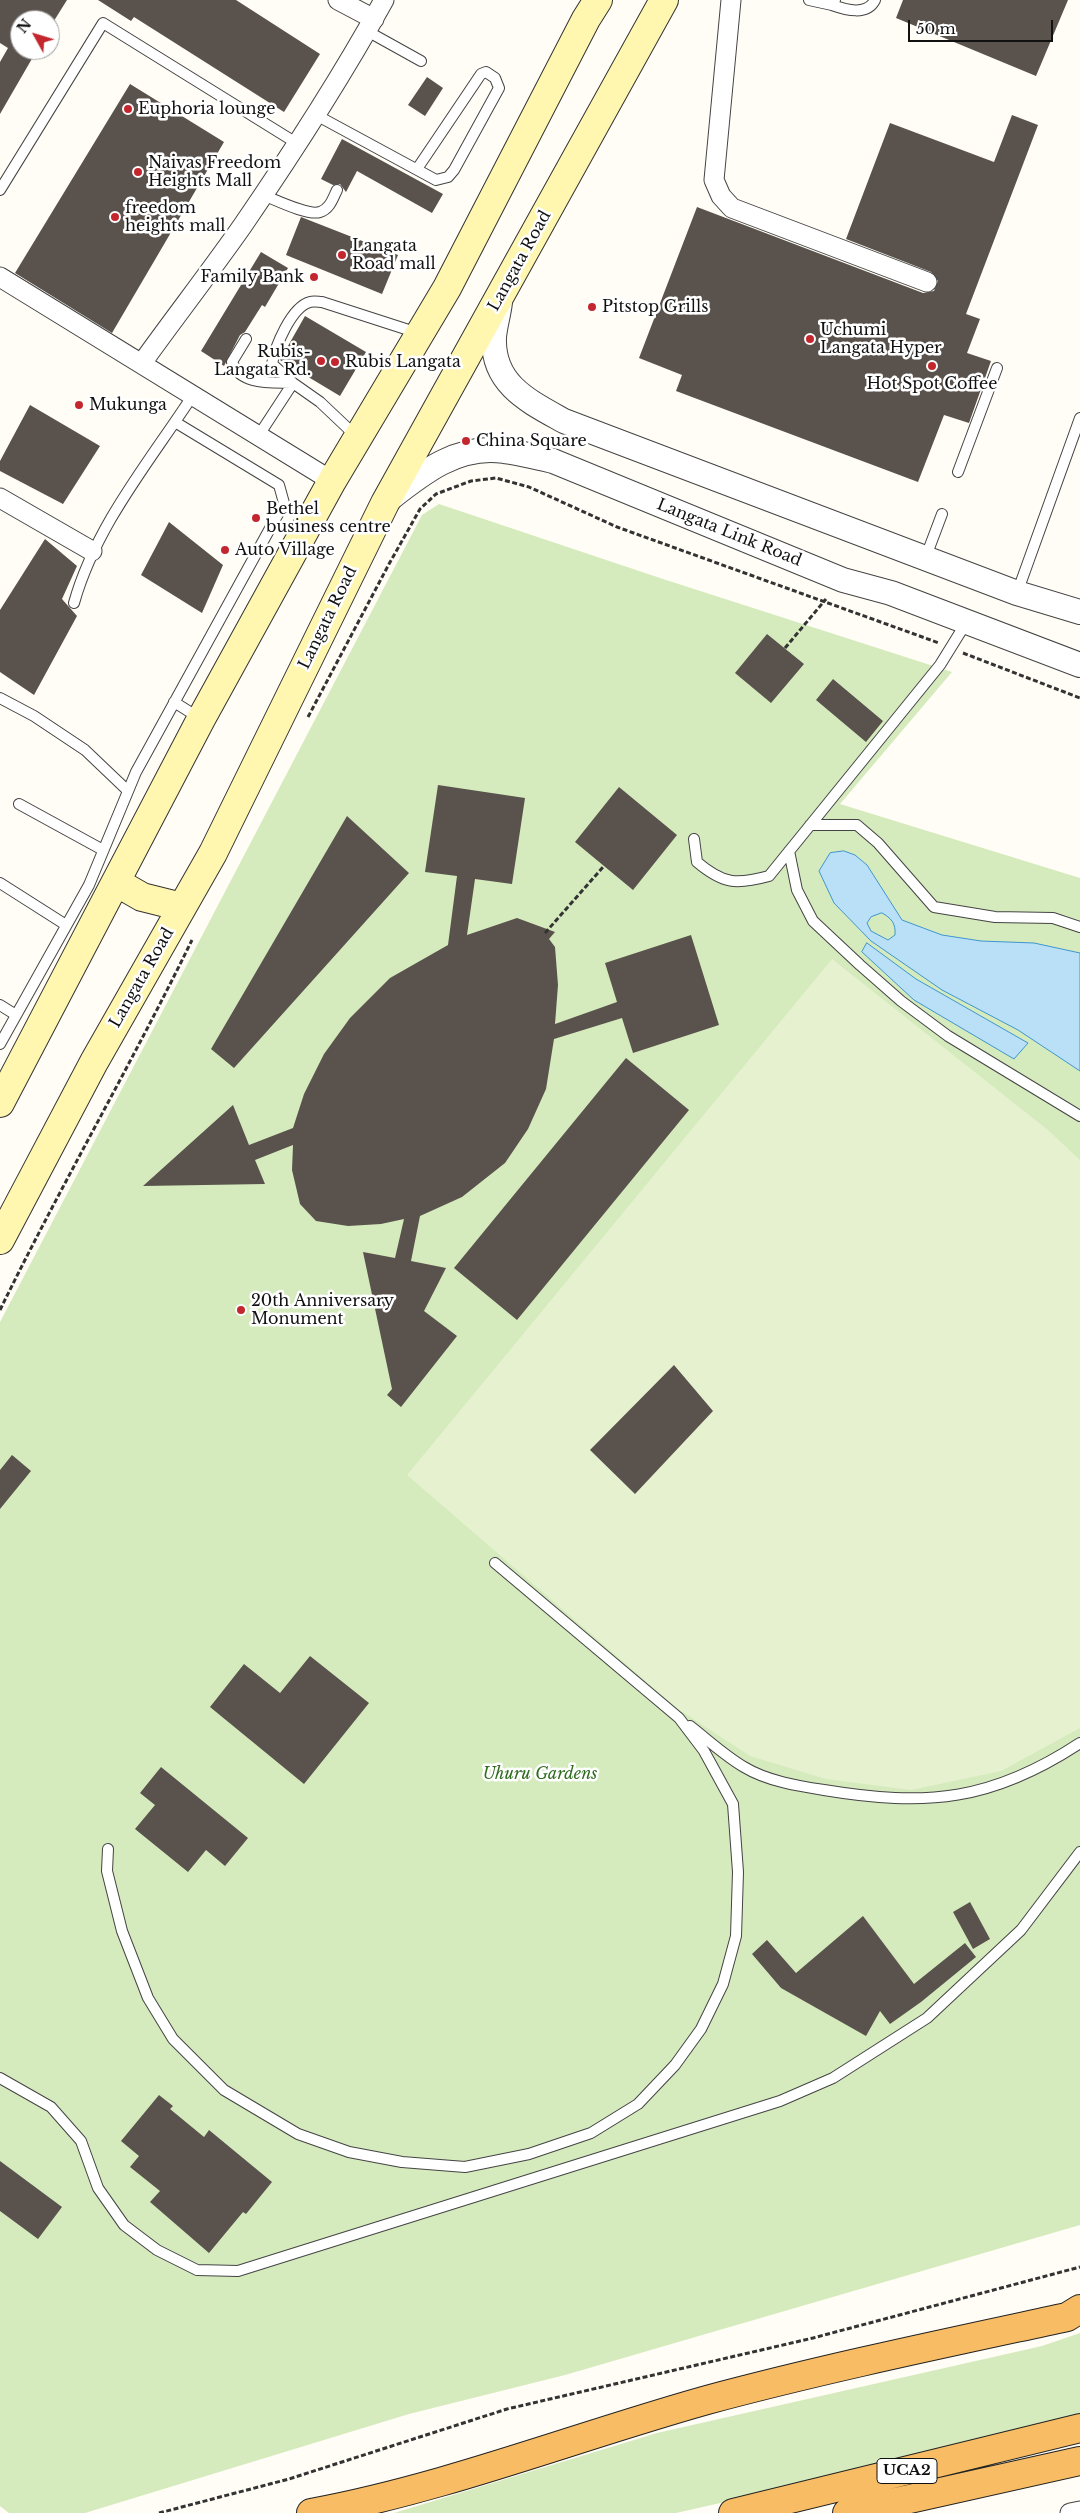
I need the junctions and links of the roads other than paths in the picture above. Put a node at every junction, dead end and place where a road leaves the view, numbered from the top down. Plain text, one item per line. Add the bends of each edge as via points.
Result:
1 (338, 0) edge
2 (384, 0) edge
3 (598, 0) edge
4 (664, 0) edge
5 (731, 0) edge
6 (809, 0) edge
7 (875, 0) edge
8 (834, 3) edge
9 (370, 25) junction
10 (421, 61) dead end
11 (316, 114) junction
12 (298, 144) junction
13 (417, 169) junction
14 (0, 190) edge
15 (337, 190) dead end
16 (263, 195) junction
17 (0, 277) edge
18 (927, 282) dead end
19 (501, 295) junction
20 (418, 333) junction
21 (246, 339) dead end
22 (142, 363) junction
23 (997, 368) dead end
24 (293, 384) junction
25 (193, 395) junction
26 (1080, 418) edge
27 (176, 422) junction
28 (258, 435) junction
29 (357, 438) junction
30 (958, 472) dead end
31 (332, 480) junction
32 (0, 498) edge
33 (384, 503) junction
34 (942, 514) dead end
35 (92, 551) junction
36 (925, 559) junction
37 (1017, 593) junction
38 (74, 602) dead end
39 (1080, 612) edge
40 (966, 623) junction
41 (1080, 665) edge
42 (0, 698) edge
43 (174, 702) junction
44 (201, 719) junction
45 (128, 792) junction
46 (19, 804) dead end
47 (810, 826) junction
48 (694, 838) dead end
49 (103, 850) junction
50 (789, 851) junction
51 (116, 882) junction
52 (0, 883) edge
53 (182, 907) junction
54 (66, 926) junction
55 (1080, 926) edge
56 (0, 1005) edge
57 (16, 1015) junction
58 (0, 1044) edge
59 (0, 1103) edge
60 (1080, 1116) edge
61 (0, 1240) edge
62 (496, 1563) dead end
63 (679, 1718) junction
64 (1080, 1743) edge
65 (108, 1849) dead end
66 (1080, 1852) edge
67 (0, 2078) edge
68 (1080, 2309) edge
69 (1080, 2428) edge
70 (1080, 2461) edge
71 (1080, 2511) edge
72 (311, 2513) edge
73 (733, 2513) edge
74 (847, 2513) edge
75 (1070, 2513) edge

1 - 9 street
2 - 9 street
3 - 20 main road via 447,288
4 - 19 main road, Langata Road
5 - 18 street via 714,180 721,196 732,208
6 - 8 lane
7 - 8 lane via 862,10 851,11
9 - 10 lane
9 - 11 street
11 - 12 street
11 - 13 lane
12 - 14 lane via 103,23
12 - 16 street
13 - 13 lane via 436,180 448,177 498,88 495,78 486,72 481,74
15 - 16 lane via 329,206 320,212 307,212
16 - 22 street
17 - 22 street
19 - 33 main road, Langata Road
19 - 36 street via 494,335 500,368 517,393 564,421
20 - 24 lane via 322,302 310,302 298,310 276,344 272,364
20 - 29 main road
21 - 24 lane via 232,362 240,373 251,381
22 - 25 street
23 - 30 lane
24 - 28 lane
24 - 29 lane via 320,402
25 - 27 lane
25 - 28 street
26 - 37 lane
27 - 35 lane
27 - 43 lane via 279,485 284,503
28 - 31 street
29 - 31 main road
31 - 44 main road
32 - 35 street
33 - 40 street, Langata Link Road via 419,475 448,458 475,451 503,450 553,461 843,580 891,594
33 - 53 main road, Langata Road via 214,853
34 - 36 lane
35 - 38 lane
36 - 37 street
37 - 39 street
40 - 41 street, Langata Link Road
40 - 47 lane via 940,665
42 - 45 lane via 85,750
43 - 44 lane
43 - 45 lane
44 - 51 main road
45 - 49 lane
46 - 49 lane
47 - 50 lane
47 - 55 lane via 857,825 878,843 934,906 995,917 1053,918
48 - 50 lane via 697,862 713,876 727,882 769,876
49 - 54 lane via 89,885
50 - 60 lane via 797,890 813,921 860,965 948,1036
51 - 53 main road via 142,898
51 - 59 main road
52 - 54 lane
53 - 61 main road, Langata Road via 94,1062
54 - 57 lane
56 - 57 lane
57 - 58 lane
62 - 63 lane
63 - 64 lane via 745,1768 791,1785 910,1800 962,1796 1008,1782 1053,1761
63 - 65 lane via 704,1751 733,1804 738,1872 736,1936 723,1984 690,2044 638,2104 591,2133 529,2154 465,2166 402,2162 348,2152 298,2134 224,2090 173,2039 148,1998 122,1931 107,1871
66 - 67 lane via 1021,1930 934,2012 833,2078 780,2101 238,2271 197,2270 157,2250 124,2225 98,2188 81,2141 51,2107
68 - 72 highway via 1067,2317 708,2400 371,2502
69 - 73 highway, UCA2
70 - 74 highway, UCA2
71 - 75 street

